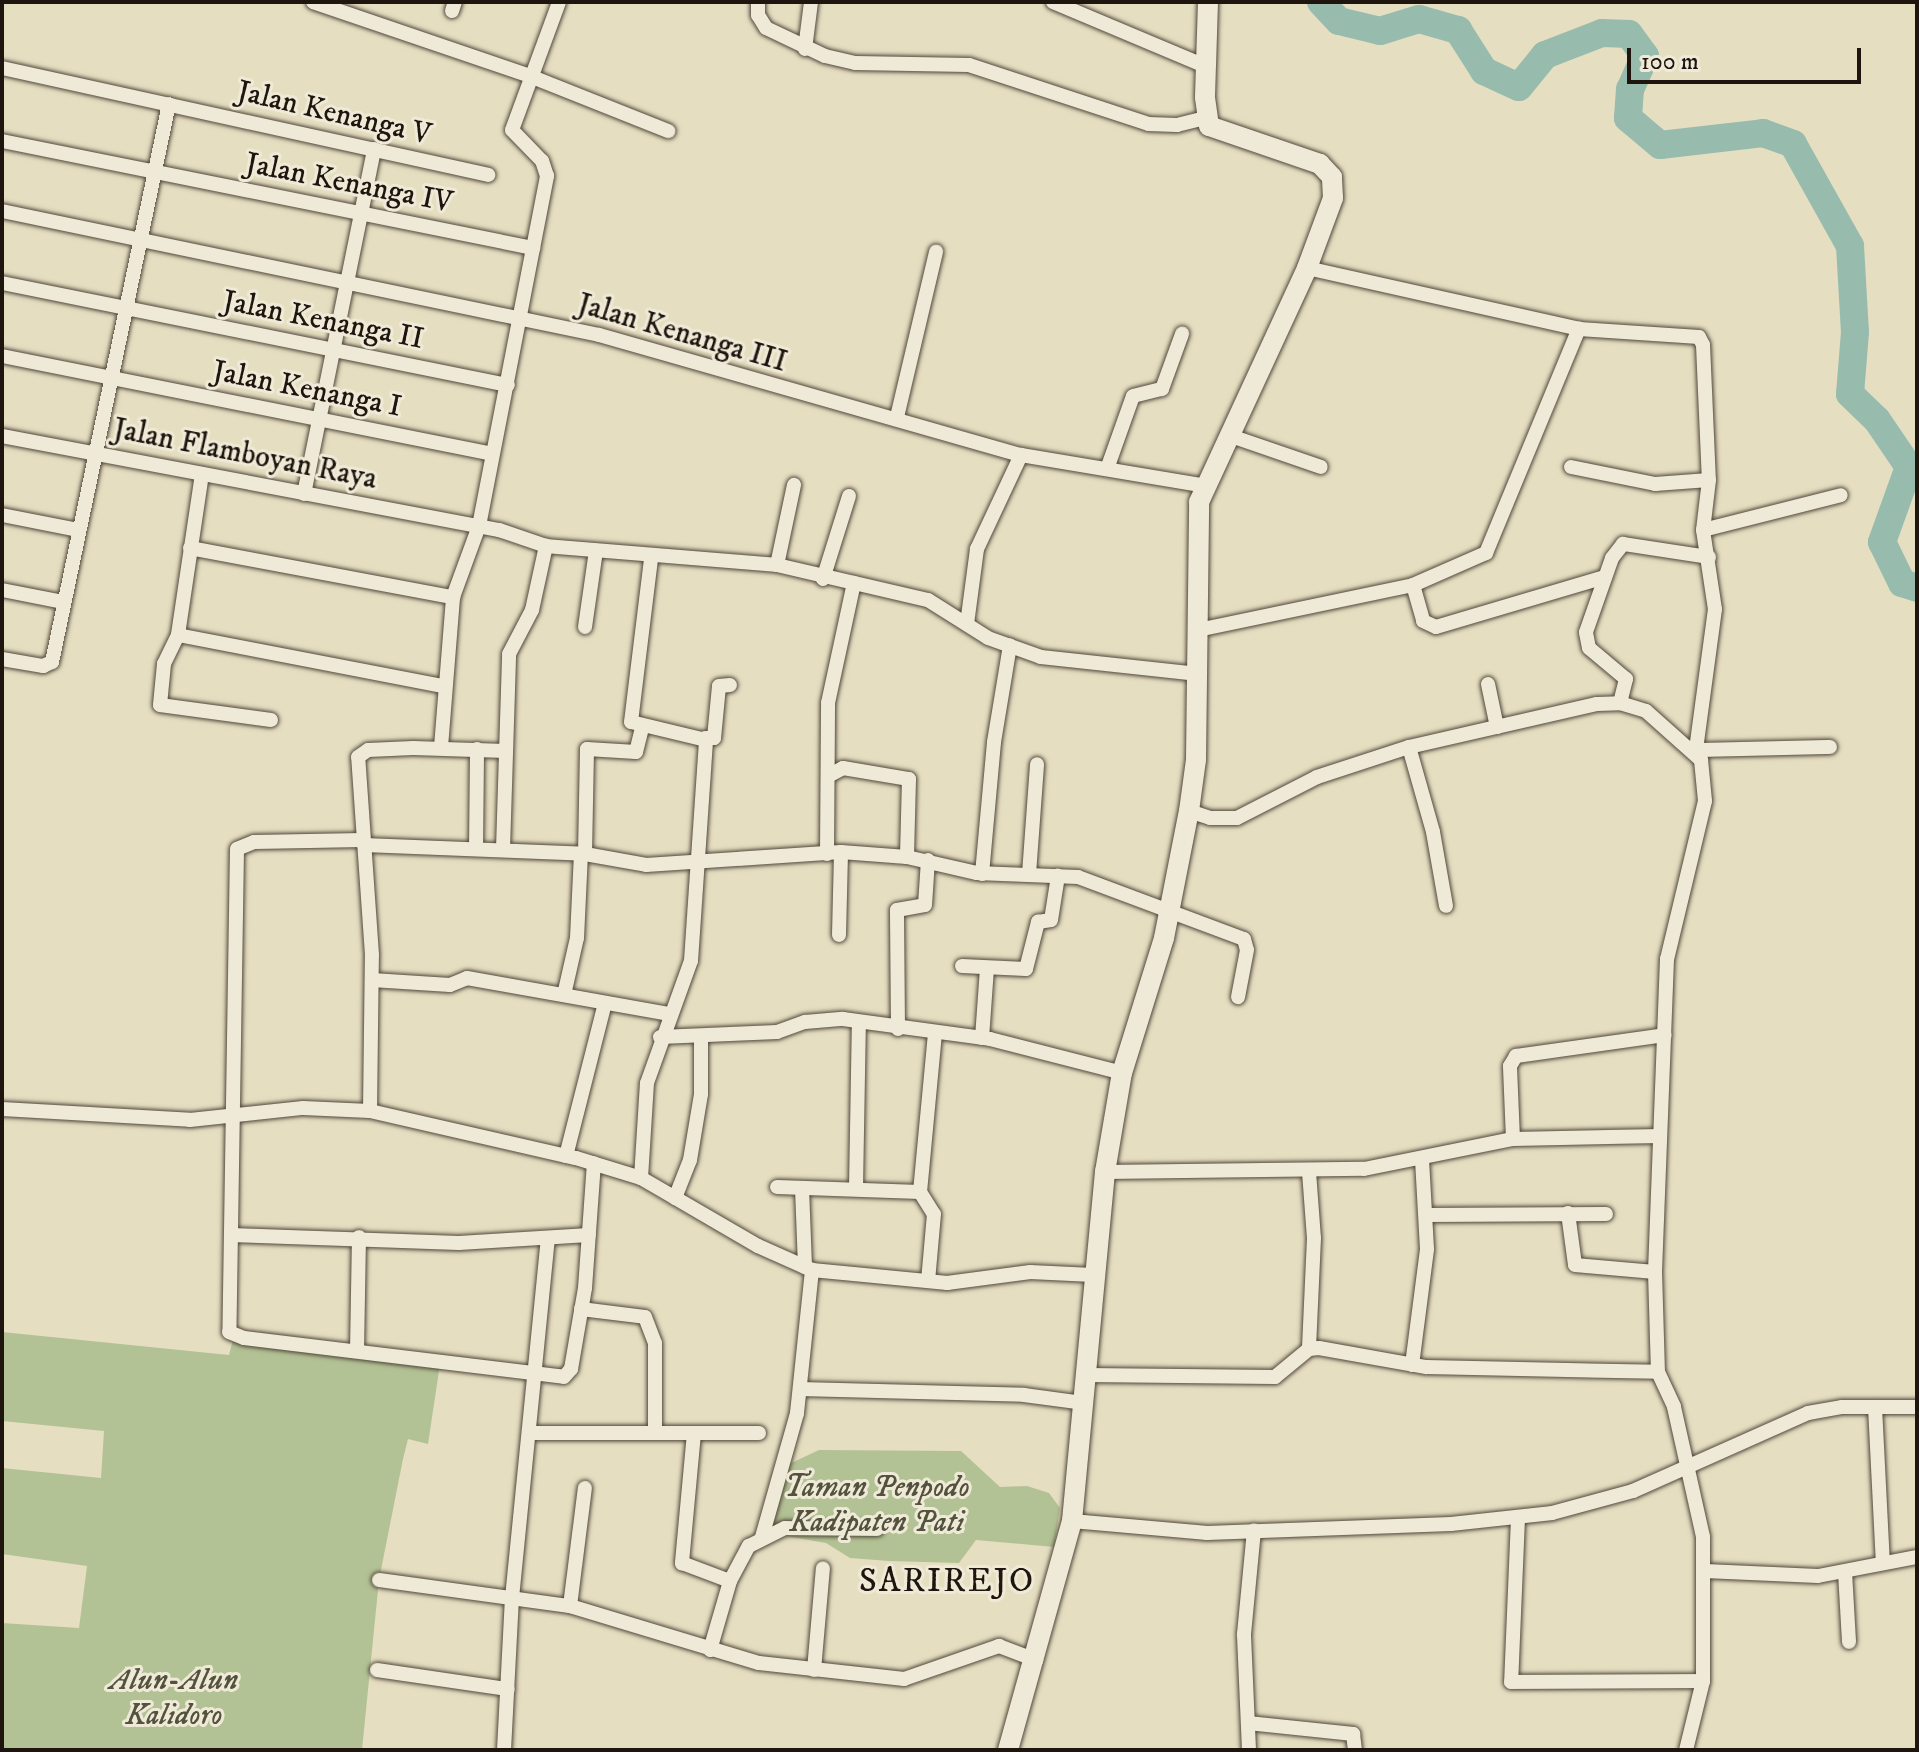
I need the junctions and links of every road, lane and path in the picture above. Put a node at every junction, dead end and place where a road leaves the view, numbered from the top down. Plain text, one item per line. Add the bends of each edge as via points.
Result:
1 (313, 2) edge
2 (559, 2) edge
3 (758, 2) edge
4 (811, 2) edge
5 (1053, 2) edge
6 (1208, 2) edge
7 (805, 49) junction
8 (1205, 66) junction
9 (2, 68) edge
10 (530, 76) junction
11 (169, 104) junction
12 (1205, 118) junction
13 (668, 131) dead end
14 (2, 141) edge
15 (374, 149) junction
16 (155, 172) junction
17 (488, 175) dead end
18 (2, 211) edge
19 (361, 214) junction
20 (141, 240) junction
21 (533, 248) junction
22 (936, 252) dead end
23 (1307, 268) junction
24 (347, 281) junction
25 (2, 283) edge
26 (127, 308) junction
27 (522, 318) junction
28 (1579, 329) junction
29 (1182, 334) dead end
30 (333, 349) junction
31 (2, 356) edge
32 (111, 377) junction
33 (508, 385) junction
34 (897, 417) junction
35 (319, 420) junction
36 (1228, 435) junction
37 (2, 436) edge
38 (95, 454) junction
39 (492, 454) junction
40 (1021, 455) junction
41 (1321, 467) dead end
42 (1571, 467) dead end
43 (1107, 469) junction
44 (202, 474) junction
45 (1709, 480) junction
46 (794, 485) dead end
47 (1206, 486) junction
48 (304, 494) junction
49 (1841, 495) dead end
50 (849, 496) dead end
51 (2, 515) edge
52 (479, 526) junction
53 (78, 530) junction
54 (1703, 530) junction
55 (546, 546) junction
56 (190, 548) junction
57 (596, 551) junction
58 (1709, 557) junction
59 (651, 558) junction
60 (777, 565) junction
61 (1605, 577) junction
62 (823, 579) junction
63 (854, 583) junction
64 (1413, 585) junction
65 (2, 590) edge
66 (453, 597) junction
67 (64, 602) junction
68 (967, 624) junction
69 (585, 627) dead end
70 (1198, 630) junction
71 (178, 635) junction
72 (1010, 645) junction
73 (2, 659) edge
74 (1198, 674) junction
75 (1488, 684) dead end
76 (730, 685) dead end
77 (443, 686) junction
78 (1620, 703) junction
79 (271, 720) dead end
80 (1497, 727) junction
81 (642, 728) junction
82 (705, 738) junction
83 (441, 747) junction
84 (1409, 747) junction
85 (1830, 747) dead end
86 (477, 749) junction
87 (1696, 750) junction
88 (506, 751) junction
89 (1037, 764) dead end
90 (828, 776) junction
91 (1189, 811) junction
92 (363, 843) junction
93 (476, 849) junction
94 (503, 849) junction
95 (834, 853) junction
96 (583, 854) junction
97 (907, 857) junction
98 (928, 860) junction
99 (697, 863) junction
100 (982, 874) junction
101 (1029, 874) junction
102 (1058, 876) junction
103 (1446, 906) dead end
104 (1169, 914) junction
105 (839, 935) dead end
106 (962, 966) dead end
107 (987, 968) junction
108 (372, 980) junction
109 (564, 995) junction
110 (1238, 997) dead end
111 (605, 1003) junction
112 (670, 1014) junction
113 (859, 1022) junction
114 (898, 1029) junction
115 (935, 1034) junction
116 (1665, 1035) junction
117 (660, 1037) junction
118 (701, 1038) junction
119 (982, 1038) junction
120 (1122, 1073) junction
121 (2, 1109) edge
122 (370, 1111) junction
123 (234, 1115) junction
124 (1660, 1136) junction
125 (1513, 1139) junction
126 (566, 1156) junction
127 (1422, 1159) junction
128 (594, 1163) junction
129 (1105, 1172) junction
130 (1309, 1172) junction
131 (641, 1178) junction
132 (777, 1187) dead end
133 (802, 1188) junction
134 (856, 1188) junction
135 (920, 1192) junction
136 (675, 1198) junction
137 (1568, 1213) junction
138 (1606, 1214) dead end
139 (1426, 1215) junction
140 (231, 1235) junction
141 (589, 1235) junction
142 (359, 1237) junction
143 (548, 1239) junction
144 (809, 1268) junction
145 (1655, 1272) junction
146 (1093, 1275) junction
147 (928, 1281) junction
148 (581, 1309) junction
149 (1309, 1349) junction
150 (357, 1351) junction
151 (1412, 1365) junction
152 (1658, 1372) junction
153 (1086, 1375) junction
154 (534, 1377) junction
155 (800, 1389) junction
156 (1084, 1403) junction
157 (1875, 1407) junction
158 (1917, 1407) edge
159 (531, 1433) junction
160 (655, 1433) junction
161 (694, 1433) junction
162 (759, 1433) dead end
163 (1689, 1467) junction
164 (585, 1488) dead end
165 (1518, 1518) junction
166 (1072, 1521) junction
167 (877, 1529) dead end
168 (1254, 1530) junction
169 (762, 1537) junction
170 (1917, 1557) edge
171 (1883, 1563) junction
172 (823, 1568) dead end
173 (1705, 1571) junction
174 (1845, 1572) junction
175 (379, 1580) dead end
176 (730, 1581) junction
177 (512, 1598) junction
178 (570, 1606) junction
179 (1849, 1642) dead end
180 (710, 1650) junction
181 (1036, 1660) junction
182 (377, 1670) dead end
183 (814, 1670) junction
184 (1703, 1681) junction
185 (508, 1689) junction
186 (1248, 1723) junction
187 (504, 1750) edge
188 (1008, 1750) edge
189 (1249, 1750) edge
190 (1355, 1750) edge
191 (1686, 1750) edge

1 - 10 street
2 - 10 street
3 - 7 street via 760,22
4 - 7 street
5 - 8 street
6 - 8 street
7 - 12 street via 855,63 969,65 1148,124 1177,125
8 - 12 street
9 - 11 street, Jalan Kenanga V
10 - 13 street
10 - 21 street via 512,130 545,167
11 - 15 street, Jalan Kenanga V
11 - 16 street
12 - 23 street via 1215,132 1327,169 1333,198
14 - 16 street, Jalan Kenanga IV
15 - 17 street, Jalan Kenanga V
15 - 19 street
16 - 19 street, Jalan Kenanga IV
16 - 20 street
18 - 20 street, Jalan Kenanga III
19 - 21 street, Jalan Kenanga IV
19 - 24 street
20 - 24 street, Jalan Kenanga III
20 - 26 street
21 - 27 street
22 - 34 street
23 - 28 street
23 - 36 street
24 - 27 street, Jalan Kenanga III
24 - 30 street
25 - 26 street, Jalan Kenanga II
26 - 30 street, Jalan Kenanga II
26 - 32 street
27 - 33 street
27 - 34 street, Jalan Kenanga III via 599,335 843,407
28 - 45 street via 1693,336 1702,341
28 - 64 street via 1486,553
29 - 43 street via 1162,389 1133,396
30 - 33 street, Jalan Kenanga II
30 - 35 street
31 - 32 street, Jalan Kenanga I
32 - 35 street, Jalan Kenanga I
32 - 38 street
33 - 39 street
34 - 40 street, Jalan Kenanga III
35 - 39 street, Jalan Kenanga I
35 - 48 street
36 - 41 street
36 - 47 street
37 - 38 street, Jalan Flamboyan Raya
38 - 44 street, Jalan Flamboyan Raya
38 - 53 street
39 - 52 street
40 - 43 street, Jalan Kenanga III
40 - 68 street via 977,549
42 - 45 street via 1655,484
43 - 47 street, Jalan Kenanga III
44 - 48 street, Jalan Flamboyan Raya
44 - 56 street
45 - 54 street
46 - 60 street
47 - 70 street via 1196,531
48 - 52 street, Jalan Flamboyan Raya
49 - 54 street
50 - 62 street
51 - 53 street
52 - 55 street, Jalan Flamboyan Raya
52 - 66 street
53 - 67 street
54 - 58 street
55 - 57 street, Jalan Flamboyan Raya
55 - 88 street via 532,610 509,654
56 - 66 street
56 - 71 street
57 - 59 street, Jalan Flamboyan Raya
57 - 69 street
58 - 61 street via 1623,544
58 - 87 street via 1715,609
59 - 60 street, Jalan Flamboyan Raya
59 - 81 street via 631,713 631,722
60 - 62 street, Jalan Flamboyan Raya
61 - 64 street via 1436,627 1423,621
61 - 78 street via 1587,640 1626,679
62 - 63 street, Jalan Flamboyan Raya
63 - 68 street, Jalan Flamboyan Raya via 928,600
63 - 90 street via 828,703
64 - 70 street
65 - 67 street
66 - 77 street
67 - 73 street via 50,664
68 - 72 street, Jalan Flamboyan Raya
70 - 74 street
71 - 77 street
71 - 79 street via 164,664 160,705
72 - 74 street, Jalan Flamboyan Raya via 1066,663
72 - 100 street via 994,742
74 - 91 street
75 - 80 street
76 - 82 street via 719,686 714,738
77 - 83 street
78 - 80 street
78 - 87 street via 1646,711
80 - 84 street
81 - 82 street
81 - 96 street via 636,752 587,749
82 - 99 street
83 - 86 street
83 - 92 street via 361,753 357,763
84 - 91 street via 1317,777 1237,818
84 - 103 street via 1433,832
85 - 87 street
86 - 88 street
86 - 93 street
87 - 116 street via 1704,770 1705,801 1668,944
88 - 94 street
89 - 101 street
90 - 95 street
90 - 97 street via 843,768 909,779
91 - 104 street
92 - 93 street
92 - 108 street
92 - 123 street via 239,845
93 - 94 street
94 - 96 street
95 - 97 street
95 - 99 street
95 - 105 street
96 - 99 street via 646,865
96 - 109 street via 577,938
97 - 98 street
98 - 100 street
98 - 114 street via 925,905 898,908
99 - 112 street via 691,961
100 - 101 street
101 - 102 street
102 - 104 street via 1091,880
102 - 107 street via 1051,920 1038,922 1026,969
104 - 110 street via 1247,941
104 - 120 street
106 - 107 street
107 - 119 street
108 - 109 street via 450,985 467,978
108 - 122 street
109 - 111 street
111 - 112 street
111 - 126 street
112 - 117 street
113 - 114 street
113 - 118 street via 823,1019 777,1032
113 - 134 street
114 - 115 street
115 - 119 street
115 - 135 street
116 - 124 street
116 - 125 street via 1516,1056 1510,1066
117 - 118 street
117 - 131 street via 647,1083
118 - 136 street via 701,1094 690,1160
119 - 120 street
120 - 129 street
121 - 123 street via 190,1120
122 - 123 street via 303,1108
122 - 126 street
123 - 140 street
124 - 125 street
124 - 145 street
125 - 127 street
126 - 128 street
127 - 130 street
127 - 139 street
128 - 131 street
128 - 141 street
129 - 130 street
129 - 146 street
130 - 149 street via 1314,1238
131 - 136 street
132 - 133 street
133 - 134 street
133 - 144 street
134 - 135 street
135 - 147 street via 934,1214
136 - 144 street
137 - 138 street
137 - 139 street
137 - 145 street via 1575,1265
139 - 151 street via 1426,1264
140 - 142 street
140 - 150 street via 229,1332
141 - 143 street
141 - 148 street
142 - 143 street via 459,1243
142 - 150 street
143 - 154 street
144 - 147 street
144 - 155 street
145 - 152 street
146 - 147 street via 1059,1270 959,1283
146 - 153 street
148 - 154 street via 571,1369 564,1377
148 - 160 street via 645,1317 655,1343
149 - 151 street
149 - 153 street via 1275,1377
150 - 154 street
151 - 152 street
152 - 163 street via 1674,1407
153 - 156 street
154 - 159 street
155 - 156 street via 1024,1395
155 - 169 street
156 - 166 street
157 - 158 street
157 - 163 street via 1808,1413
157 - 171 street
159 - 160 street
159 - 177 street
160 - 161 street
161 - 162 street
161 - 176 street via 682,1563
163 - 165 street via 1596,1504
163 - 173 street
164 - 178 street
165 - 168 street
165 - 184 street via 1513,1684
166 - 168 street via 1207,1533
166 - 181 street
167 - 169 street via 785,1528
168 - 186 street via 1244,1634
169 - 176 street via 740,1558
170 - 171 street
171 - 174 street
172 - 183 street
173 - 174 street via 1799,1577
173 - 184 street
174 - 179 street
175 - 177 street
176 - 180 street
177 - 178 street
177 - 185 street
178 - 180 street
180 - 183 street
181 - 183 street via 999,1646 913,1678
181 - 188 street
182 - 185 street
184 - 191 street
185 - 187 street
186 - 189 street
186 - 190 street via 1353,1734

